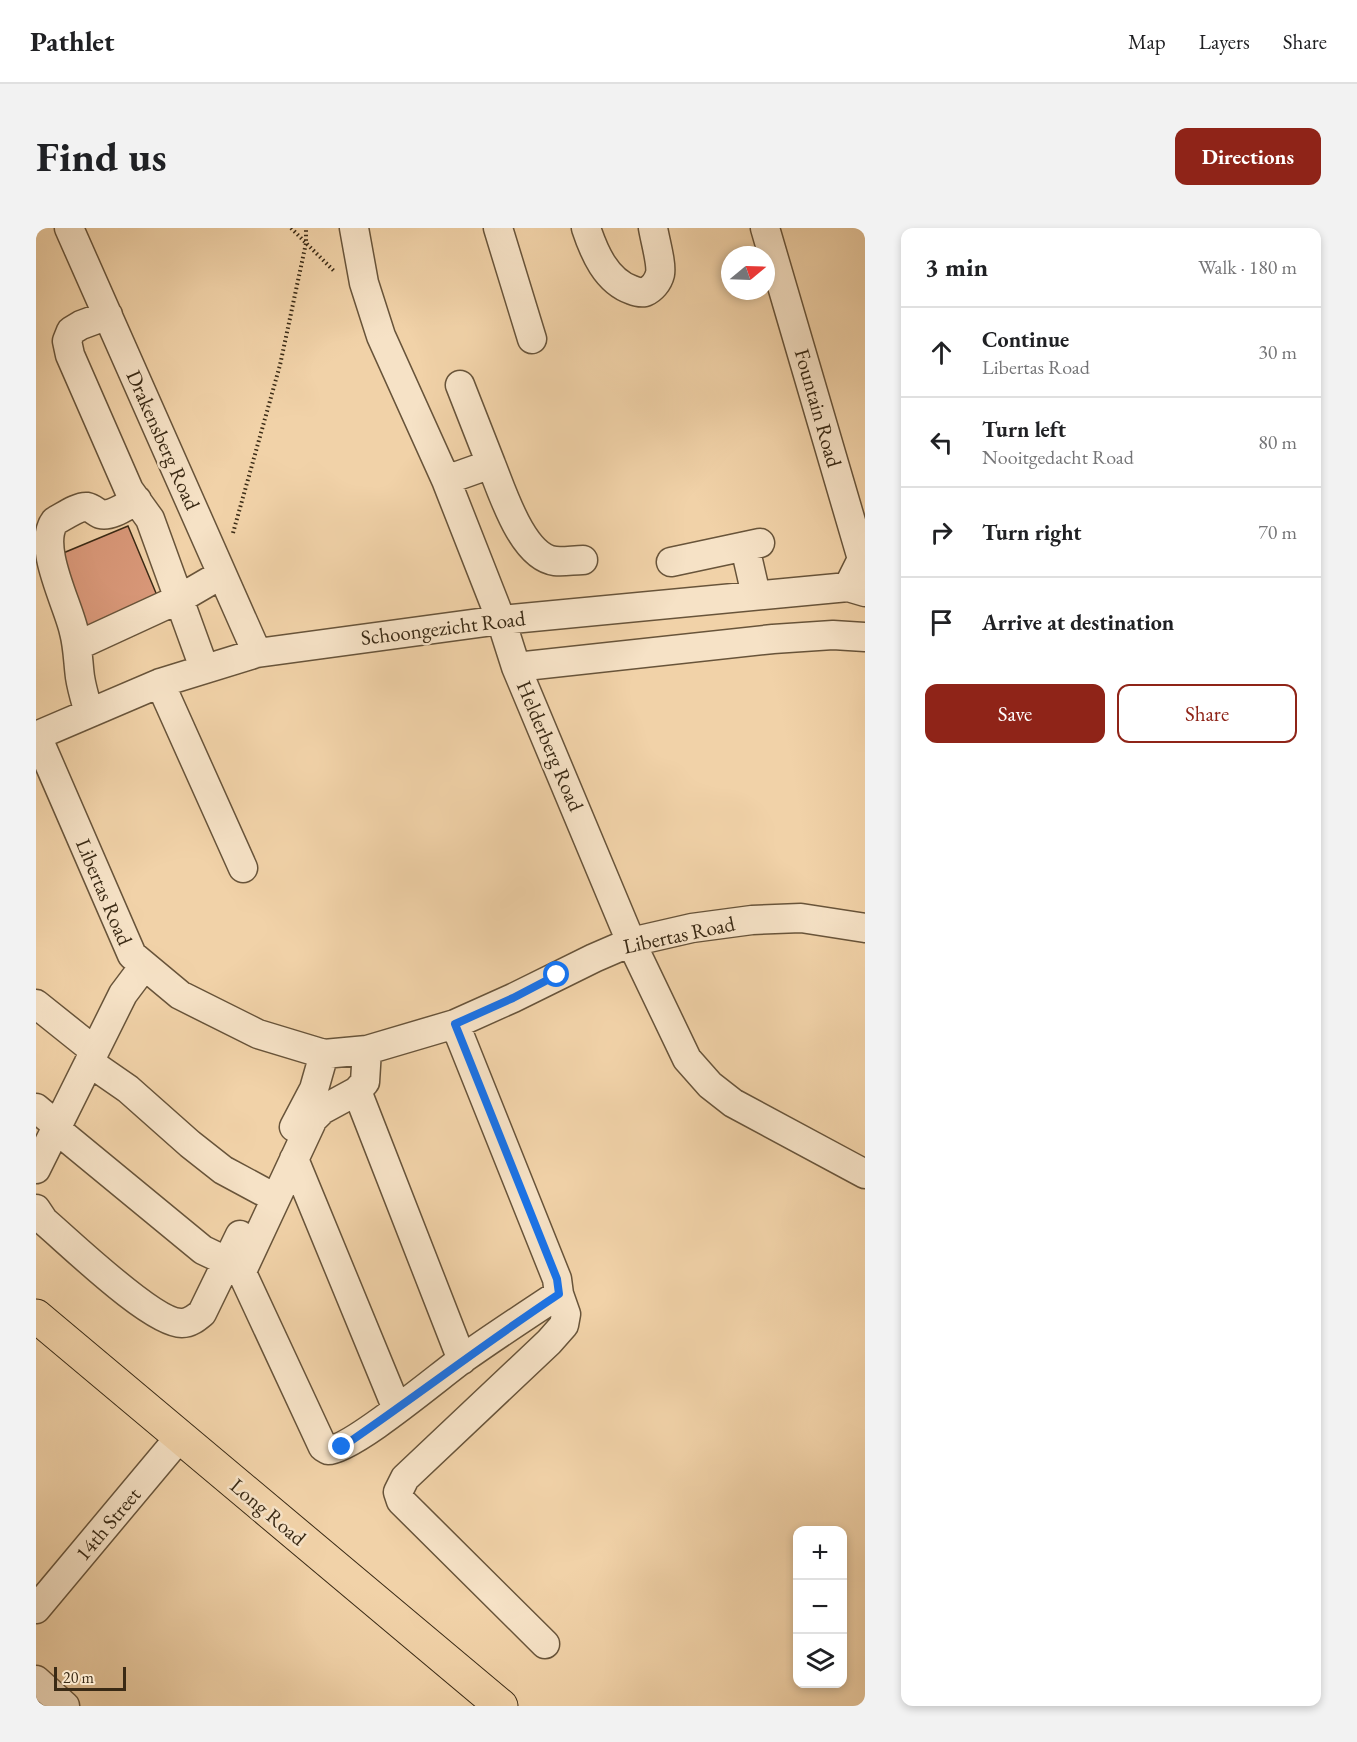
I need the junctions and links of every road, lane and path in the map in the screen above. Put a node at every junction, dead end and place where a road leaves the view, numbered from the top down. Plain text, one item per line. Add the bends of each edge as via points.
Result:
1 (69, 228) edge
2 (291, 228) edge
3 (306, 228) edge
4 (354, 228) edge
5 (498, 228) edge
6 (586, 228) edge
7 (653, 228) edge
8 (765, 228) edge
9 (306, 243) junction
10 (337, 275) dead end
11 (108, 315) junction
12 (532, 339) dead end
13 (459, 385) dead end
14 (490, 464) junction
15 (446, 480) junction
16 (136, 500) junction
17 (863, 557) edge
18 (583, 560) dead end
19 (670, 562) dead end
20 (222, 574) junction
21 (856, 589) edge
22 (756, 595) junction
23 (179, 599) junction
24 (501, 620) junction
25 (865, 637) edge
26 (77, 646) junction
27 (257, 653) junction
28 (516, 667) junction
29 (204, 668) junction
30 (159, 683) junction
31 (89, 713) junction
32 (36, 736) edge
33 (243, 868) dead end
34 (865, 928) edge
35 (631, 942) junction
36 (138, 960) junction
37 (36, 1004) edge
38 (455, 1024) junction
39 (367, 1050) junction
40 (88, 1053) junction
41 (324, 1054) junction
42 (357, 1091) junction
43 (44, 1124) edge
44 (294, 1159) junction
45 (36, 1169) edge
46 (865, 1174) edge
47 (262, 1191) junction
48 (36, 1209) edge
49 (226, 1261) junction
50 (559, 1294) junction
51 (36, 1316) edge
52 (462, 1360) junction
53 (397, 1409) junction
54 (179, 1438) junction
55 (36, 1609) edge
56 (545, 1644) dead end
57 (36, 1680) edge
58 (487, 1701) edge
59 (65, 1706) edge

1 - 11 street, Drakensberg Road
2 - 9 path
3 - 9 path
4 - 15 street, Helderberg Road via 364,283 381,336
5 - 12 street
6 - 7 street via 610,276 622,287 640,293 655,285 660,273
8 - 17 street, Fountain Road
9 - 10 path
9 - 20 path via 280,364
11 - 16 street via 81,325 70,332 67,341
11 - 20 street, Drakensberg Road
13 - 14 street
14 - 15 street
14 - 18 street via 523,538 536,553 553,561
15 - 24 street, Helderberg Road
16 - 23 street via 150,519
16 - 26 street via 113,513 99,514 81,508 52,525 52,561
17 - 21 street, Fountain Road
19 - 22 street via 752,545
20 - 23 street
20 - 27 street, Drakensberg Road
21 - 22 street, Schoongezicht Road
22 - 24 street, Schoongezicht Road
23 - 26 street
23 - 29 street
24 - 27 street, Schoongezicht Road
24 - 28 street, Helderberg Road
25 - 28 street via 773,639
26 - 31 street
27 - 29 street, Schoongezicht Road
28 - 35 street, Helderberg Road
29 - 30 street, Schoongezicht Road
30 - 31 street, Schoongezicht Road
30 - 33 street
31 - 32 street, Schoongezicht Road
32 - 36 street, Libertas Road
34 - 35 street, Libertas Road via 801,918 752,920
35 - 38 street, Libertas Road
35 - 46 street, Helderberg Road via 687,1059 710,1085 734,1103
36 - 40 street
36 - 41 street, Libertas Road via 180,995 258,1034
37 - 40 street
38 - 39 street, Libertas Road
38 - 50 street via 557,1279
39 - 41 street, Libertas Road
39 - 42 street via 365,1082
40 - 43 street
40 - 47 street via 181,1137 223,1170
41 - 47 street via 314,1089
42 - 44 street via 313,1119
42 - 52 street
43 - 45 street
43 - 49 street via 203,1250
44 - 53 street
44 - 53 street via 243,1275 323,1447 342,1447
47 - 49 street
48 - 49 street via 44,1221 119,1285 159,1316 181,1324 202,1313
50 - 52 street
50 - 56 street via 566,1314 564,1325 405,1478 398,1492 401,1501
51 - 54 main road, Long Road
52 - 53 street
54 - 55 street, 14th Street
54 - 58 main road, Long Road
57 - 59 street

